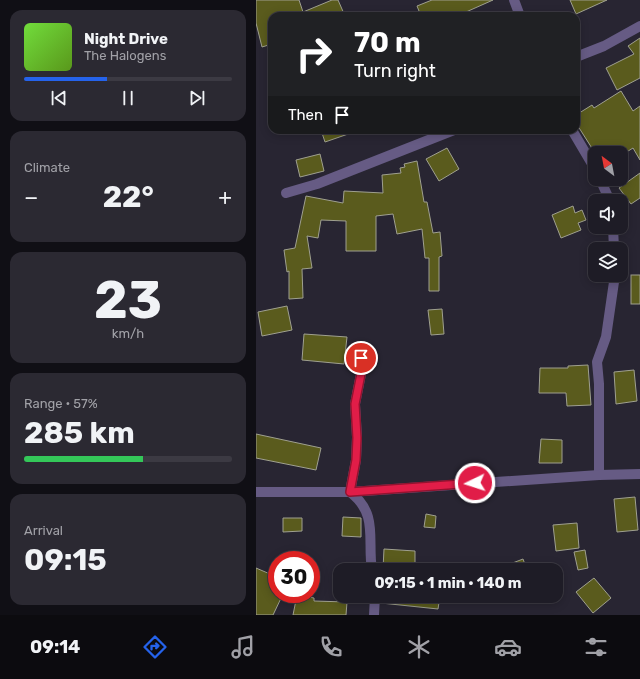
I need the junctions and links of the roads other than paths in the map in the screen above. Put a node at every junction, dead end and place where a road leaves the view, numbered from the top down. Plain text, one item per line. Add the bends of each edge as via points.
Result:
1 (514, 0) edge
2 (518, 12) edge
3 (640, 26) edge
4 (580, 55) edge
5 (444, 134) edge
6 (574, 134) edge
7 (588, 157) edge
8 (286, 193) dead end
9 (614, 282) edge
10 (361, 358) dead end
11 (640, 474) edge
12 (599, 475) junction
13 (256, 492) edge
14 (350, 492) junction
15 (371, 563) edge
16 (374, 603) edge
17 (374, 615) edge

1 - 2 street
3 - 4 street via 604,46
5 - 8 street via 317,184
6 - 7 street
9 - 12 street via 606,337 597,362
10 - 14 street via 361,374 355,404 356,460
11 - 12 street
12 - 14 street
13 - 14 street
14 - 15 street via 363,506 371,527
16 - 17 street

